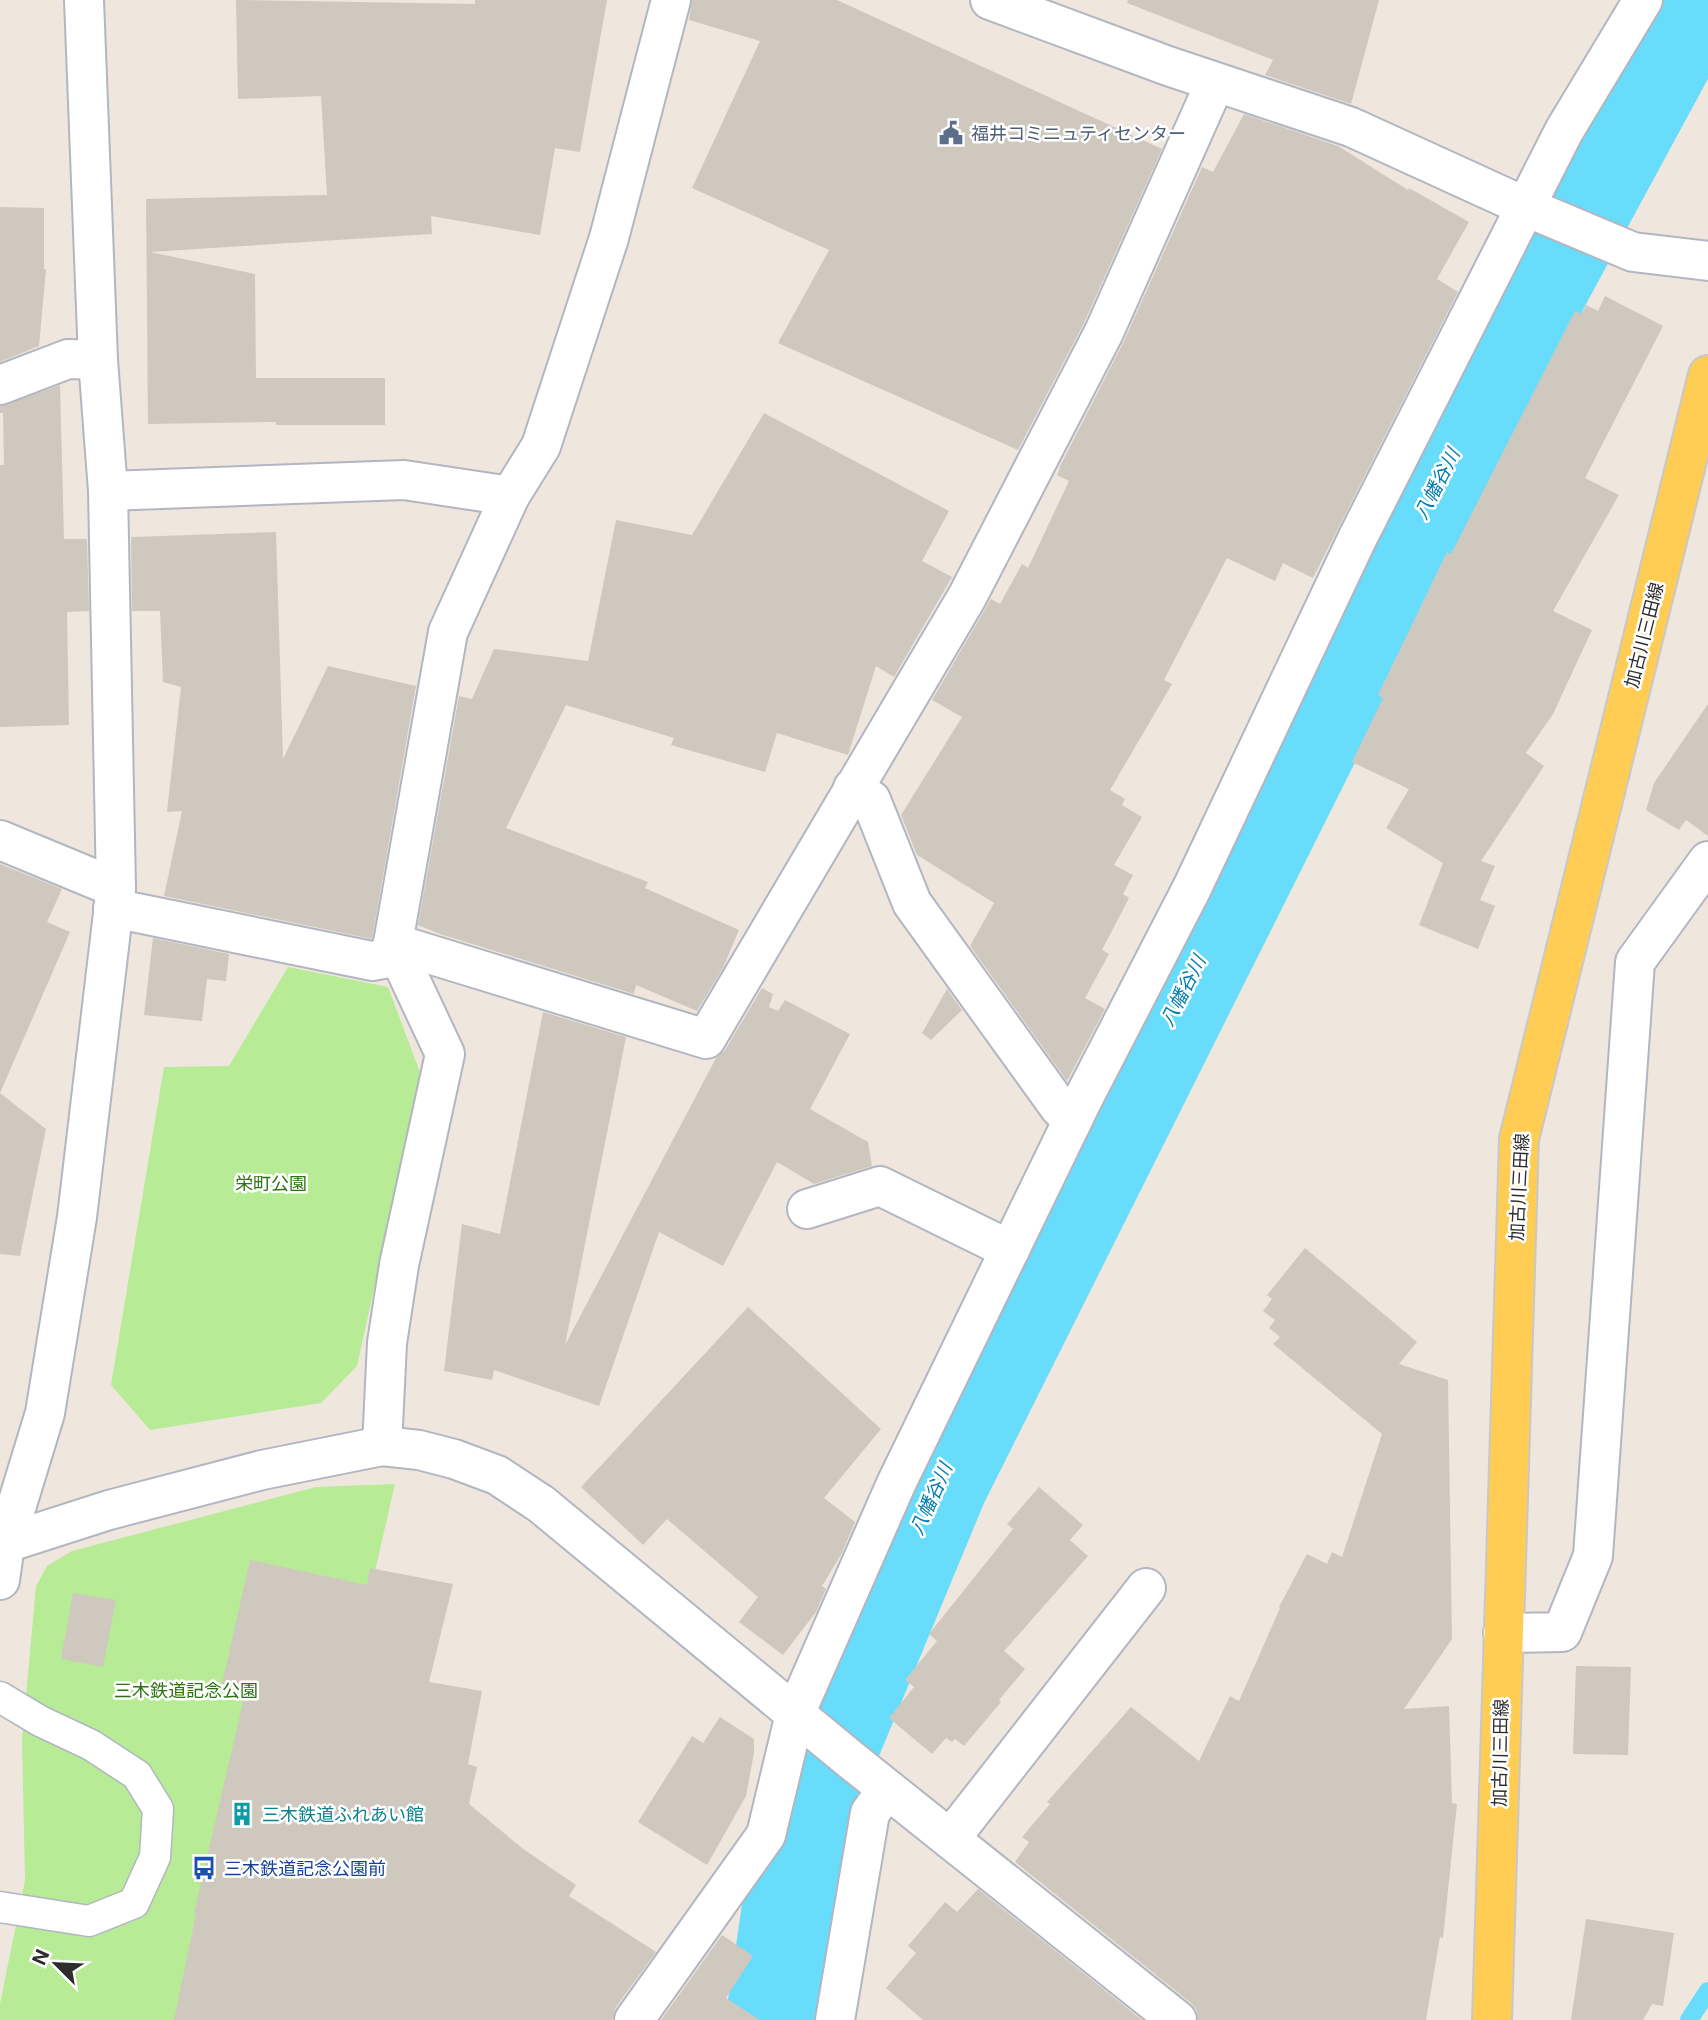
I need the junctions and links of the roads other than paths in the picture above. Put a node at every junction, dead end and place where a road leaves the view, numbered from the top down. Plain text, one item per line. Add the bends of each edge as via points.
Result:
1 (84, 0) edge
2 (671, 0) edge
3 (990, 0) edge
4 (1643, 0) edge
5 (1215, 83) junction
6 (1526, 207) junction
7 (1708, 261) edge
8 (98, 360) junction
9 (1708, 375) edge
10 (0, 385) edge
11 (108, 491) junction
12 (510, 496) junction
13 (853, 788) junction
14 (0, 840) edge
15 (1708, 860) edge
16 (114, 898) junction
17 (396, 949) junction
18 (1073, 1119) junction
19 (807, 1209) dead end
20 (1010, 1250) junction
21 (382, 1446) junction
22 (2, 1556) edge
23 (1146, 1588) dead end
24 (1503, 1633) junction
25 (0, 1697) edge
26 (795, 1714) junction
27 (887, 1789) junction
28 (950, 1839) junction
29 (0, 1907) edge
30 (634, 2020) edge
31 (835, 2020) edge
32 (1177, 2020) edge
33 (1492, 2020) edge

1 - 8 street
2 - 12 street via 609,238 541,446
3 - 5 street
4 - 6 street via 1564,131
5 - 6 street via 1351,127
5 - 13 street via 1104,332 967,597
6 - 7 street via 1633,252
6 - 18 street via 1357,539 1192,888
8 - 10 street via 68,359
8 - 11 street
9 - 24 main road, 加古川三田線 via 1519,1139
11 - 12 street via 404,480
11 - 16 street
12 - 17 street via 448,632
13 - 17 street via 706,1039
13 - 18 street via 871,800 912,903 1059,1107
14 - 16 street
15 - 24 street via 1635,962 1592,1556 1562,1632
16 - 17 street via 372,961
16 - 22 street via 77,1217 45,1413
17 - 21 street via 445,1054 387,1343
18 - 20 street
19 - 20 street via 880,1186
20 - 26 street via 896,1484
21 - 22 street via 262,1470 109,1510
21 - 26 street via 419,1450 497,1475 541,1504
23 - 28 street
24 - 33 main road, 加古川三田線
25 - 29 lane via 137,1775 158,1810 155,1857 134,1903 89,1921
26 - 27 street
26 - 30 street via 766,1835
27 - 28 street
27 - 31 street via 870,1813
28 - 32 street

